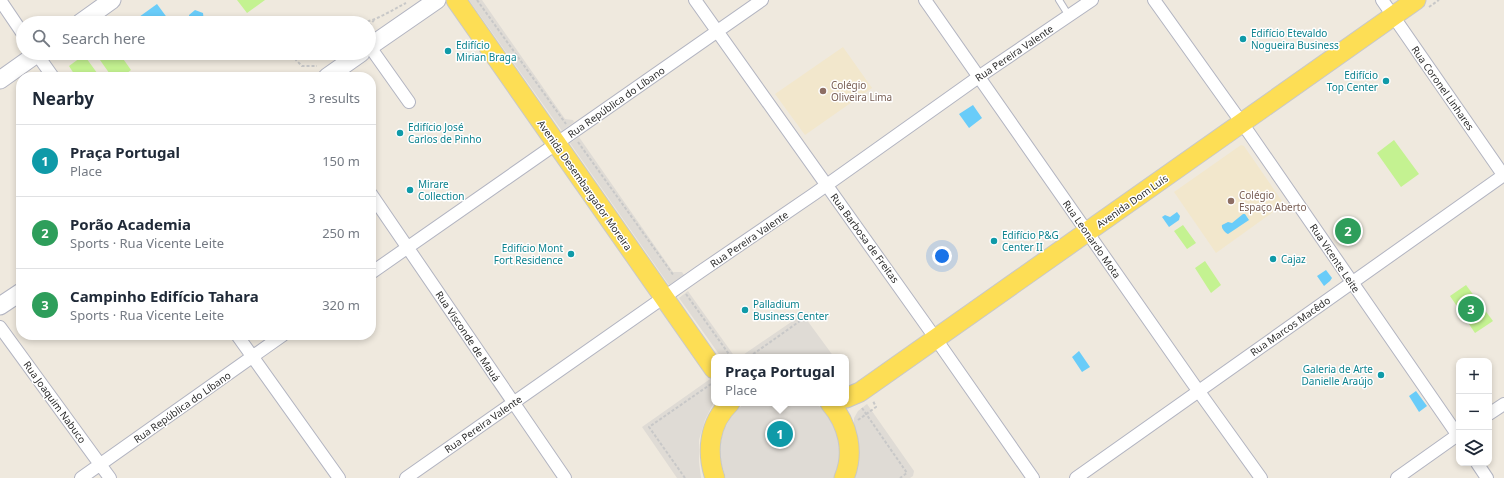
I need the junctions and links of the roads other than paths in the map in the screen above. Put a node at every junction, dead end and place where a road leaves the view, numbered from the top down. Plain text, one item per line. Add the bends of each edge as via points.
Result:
1 (0, 0) edge
2 (112, 0) edge
3 (437, 0) edge
4 (456, 0) edge
5 (694, 0) edge
6 (762, 0) edge
7 (925, 0) edge
8 (1059, 0) edge
9 (1092, 0) edge
10 (1154, 0) edge
11 (1382, 0) edge
12 (1416, 0) edge
13 (90, 16) edge
14 (1069, 16) junction
15 (1393, 16) junction
16 (16, 24) edge
17 (717, 31) junction
18 (376, 42) edge
19 (27, 60) edge
20 (42, 60) edge
21 (343, 60) edge
22 (375, 60) edge
23 (325, 69) edge
24 (50, 72) edge
25 (980, 76) junction
26 (0, 80) edge
27 (409, 102) dead end
28 (1242, 123) junction
29 (556, 143) junction
30 (1504, 175) edge
31 (827, 185) junction
32 (376, 201) edge
33 (1087, 232) junction
34 (407, 247) junction
35 (376, 269) edge
36 (1352, 282) junction
37 (16, 295) edge
38 (664, 298) junction
39 (0, 306) edge
40 (0, 327) edge
41 (936, 338) junction
42 (240, 340) edge
43 (276, 340) edge
44 (252, 357) junction
45 (711, 365) edge
46 (1198, 391) junction
47 (849, 397) edge
48 (514, 403) junction
49 (1504, 404) edge
50 (728, 406) edge
51 (832, 406) edge
52 (1492, 412) edge
53 (1456, 432) edge
54 (1456, 438) edge
55 (101, 464) junction
56 (1479, 466) edge
57 (81, 478) edge
58 (110, 478) edge
59 (339, 478) edge
60 (406, 478) edge
61 (565, 478) edge
62 (715, 478) edge
63 (844, 478) edge
64 (1033, 478) edge
65 (1076, 478) edge
66 (1261, 478) edge
67 (1397, 478) edge
68 (1487, 478) edge

1 - 16 street
2 - 13 street
3 - 18 street
4 - 29 main road, Avenida Desembargador Moreira
5 - 17 street, Rua Barbosa de Freitas
6 - 17 street, Rua República do Líbano
7 - 25 street, Rua Leonardo Mota
8 - 14 lane
9 - 14 street, Rua Pereira Valente
10 - 28 street, Rua Vicente Leite
11 - 15 street, Rua Coronel Linhares
12 - 15 main road, Avenida Dom Luís
14 - 25 street, Rua Pereira Valente
15 - 28 main road, Avenida Dom Luís
15 - 30 street, Rua Coronel Linhares
17 - 29 street, Rua República do Líbano
17 - 31 street, Rua Barbosa de Freitas
19 - 26 street
20 - 24 street
21 - 23 street
22 - 27 street
25 - 31 street, Rua Pereira Valente
25 - 33 street, Rua Leonardo Mota
28 - 33 main road, Avenida Dom Luís
28 - 36 street, Rua Vicente Leite
29 - 34 street, Rua República do Líbano
29 - 38 main road, Avenida Desembargador Moreira
30 - 36 street, Rua Marcos Macêdo
31 - 38 street, Rua Pereira Valente
31 - 41 street, Rua Barbosa de Freitas
32 - 34 street, Rua Visconde de Mauá
33 - 41 main road, Avenida Dom Luís
33 - 46 street, Rua Leonardo Mota
34 - 35 street, Rua República do Líbano
34 - 48 street, Rua Visconde de Mauá
36 - 46 street, Rua Marcos Macêdo
36 - 53 street, Rua Vicente Leite
37 - 39 street
38 - 45 main road, Avenida Desembargador Moreira
38 - 48 street, Rua Pereira Valente
40 - 55 street, Rua Joaquim Nabuco
41 - 47 main road, Avenida Dom Luís via 860,392
41 - 64 street, Rua Barbosa de Freitas
42 - 44 street
43 - 44 street, Rua República do Líbano
44 - 55 street, Rua República do Líbano
44 - 59 street
46 - 65 street, Rua Marcos Macêdo
46 - 66 street, Rua Leonardo Mota
48 - 60 street, Rua Pereira Valente
48 - 61 street, Rua Visconde de Mauá
49 - 52 street
50 - 62 main road via 720,415 712,435 710,454
51 - 63 main road via 843,424 849,442 850,458
54 - 67 street
55 - 57 street, Rua República do Líbano
55 - 58 street, Rua Joaquim Nabuco
56 - 68 street

